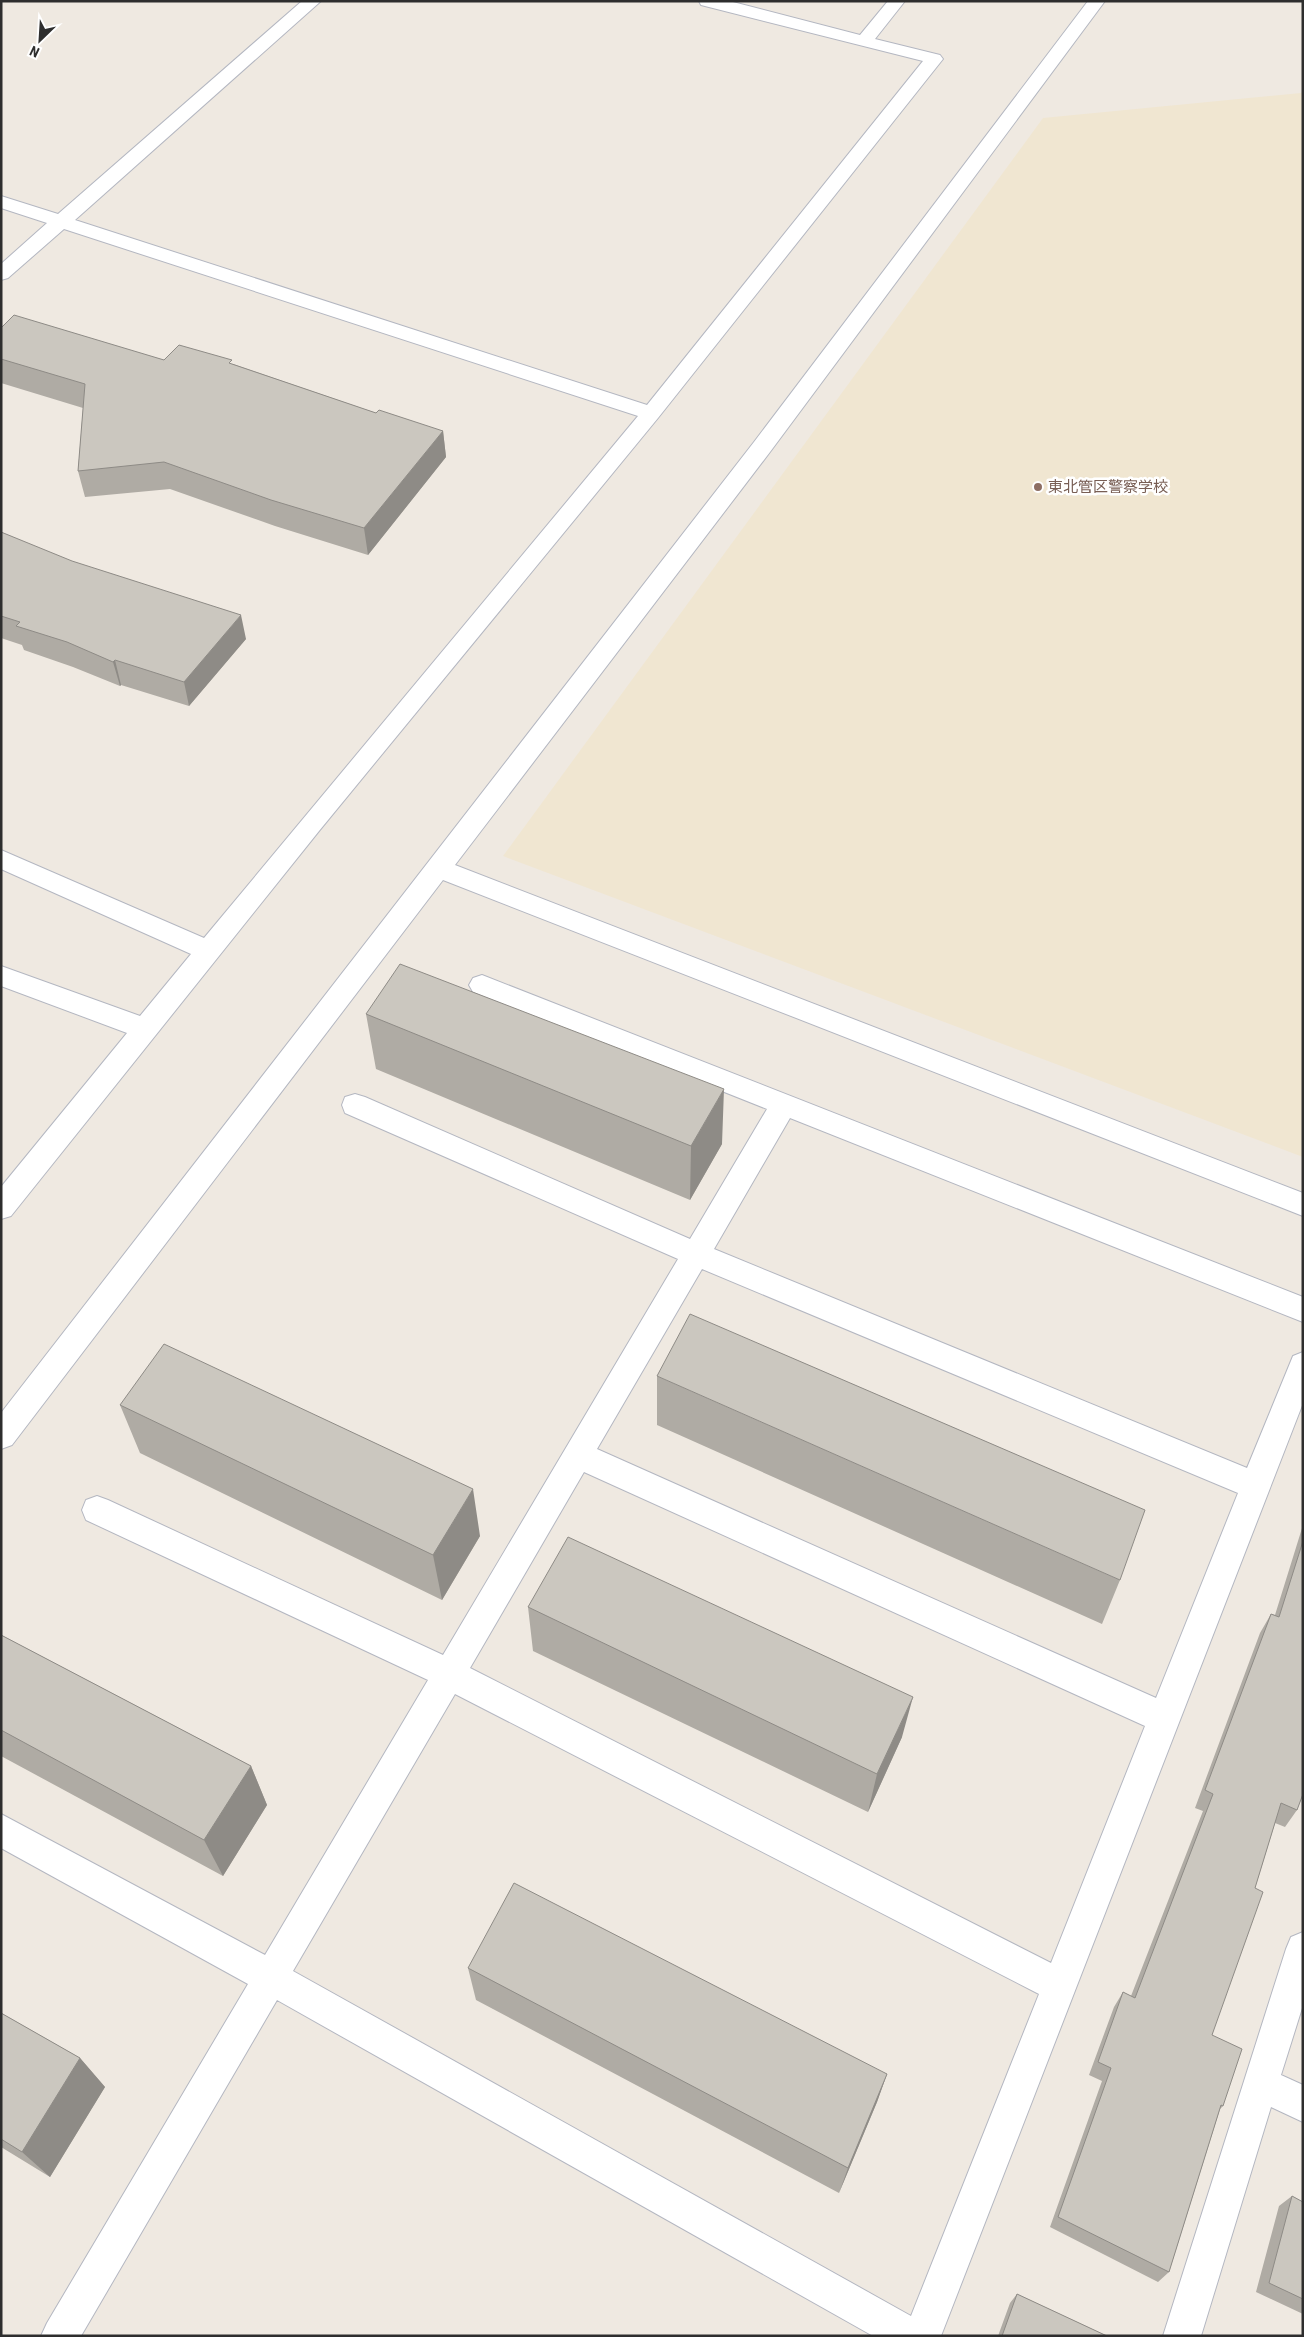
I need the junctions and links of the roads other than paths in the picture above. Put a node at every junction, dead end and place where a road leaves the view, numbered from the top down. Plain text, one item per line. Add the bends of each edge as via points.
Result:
1 (313, 1) edge
2 (707, 1) edge
3 (898, 1) edge
4 (1097, 1) edge
5 (863, 42) junction
6 (1, 202) edge
7 (62, 221) junction
8 (1, 274) edge
9 (651, 413) junction
10 (1, 860) edge
11 (438, 868) junction
12 (209, 951) junction
13 (1, 976) edge
14 (482, 985) dead end
15 (146, 1029) junction
16 (784, 1104) junction
17 (354, 1105) dead end
18 (1303, 1205) edge
19 (1, 1208) edge
20 (696, 1254) junction
21 (1303, 1310) edge
22 (1303, 1365) edge
23 (1, 1436) edge
24 (578, 1455) junction
25 (1256, 1486) junction
26 (97, 1510) dead end
27 (449, 1674) junction
28 (1164, 1718) junction
29 (1, 1830) edge
30 (1303, 1949) edge
31 (270, 1977) junction
32 (1059, 1986) junction
33 (1261, 2084) junction
34 (1303, 2104) edge
35 (60, 2336) edge
36 (910, 2336) edge
37 (922, 2336) edge
38 (1182, 2336) edge

1 - 7 street
2 - 5 street
3 - 5 street
4 - 11 street via 762,447
5 - 9 street via 934,59
6 - 7 street
7 - 8 street
7 - 9 street
9 - 12 street
10 - 12 street
11 - 18 street
11 - 23 street
12 - 15 street
13 - 15 street
14 - 16 street
15 - 19 street
16 - 20 street
16 - 21 street
17 - 20 street
20 - 24 street
20 - 25 street
22 - 25 street
24 - 27 street
24 - 28 street
25 - 28 street
26 - 27 street
27 - 31 street
27 - 32 street
28 - 32 street
29 - 31 street
30 - 33 street
31 - 35 street
31 - 36 street
32 - 37 street
33 - 34 street
33 - 38 street

